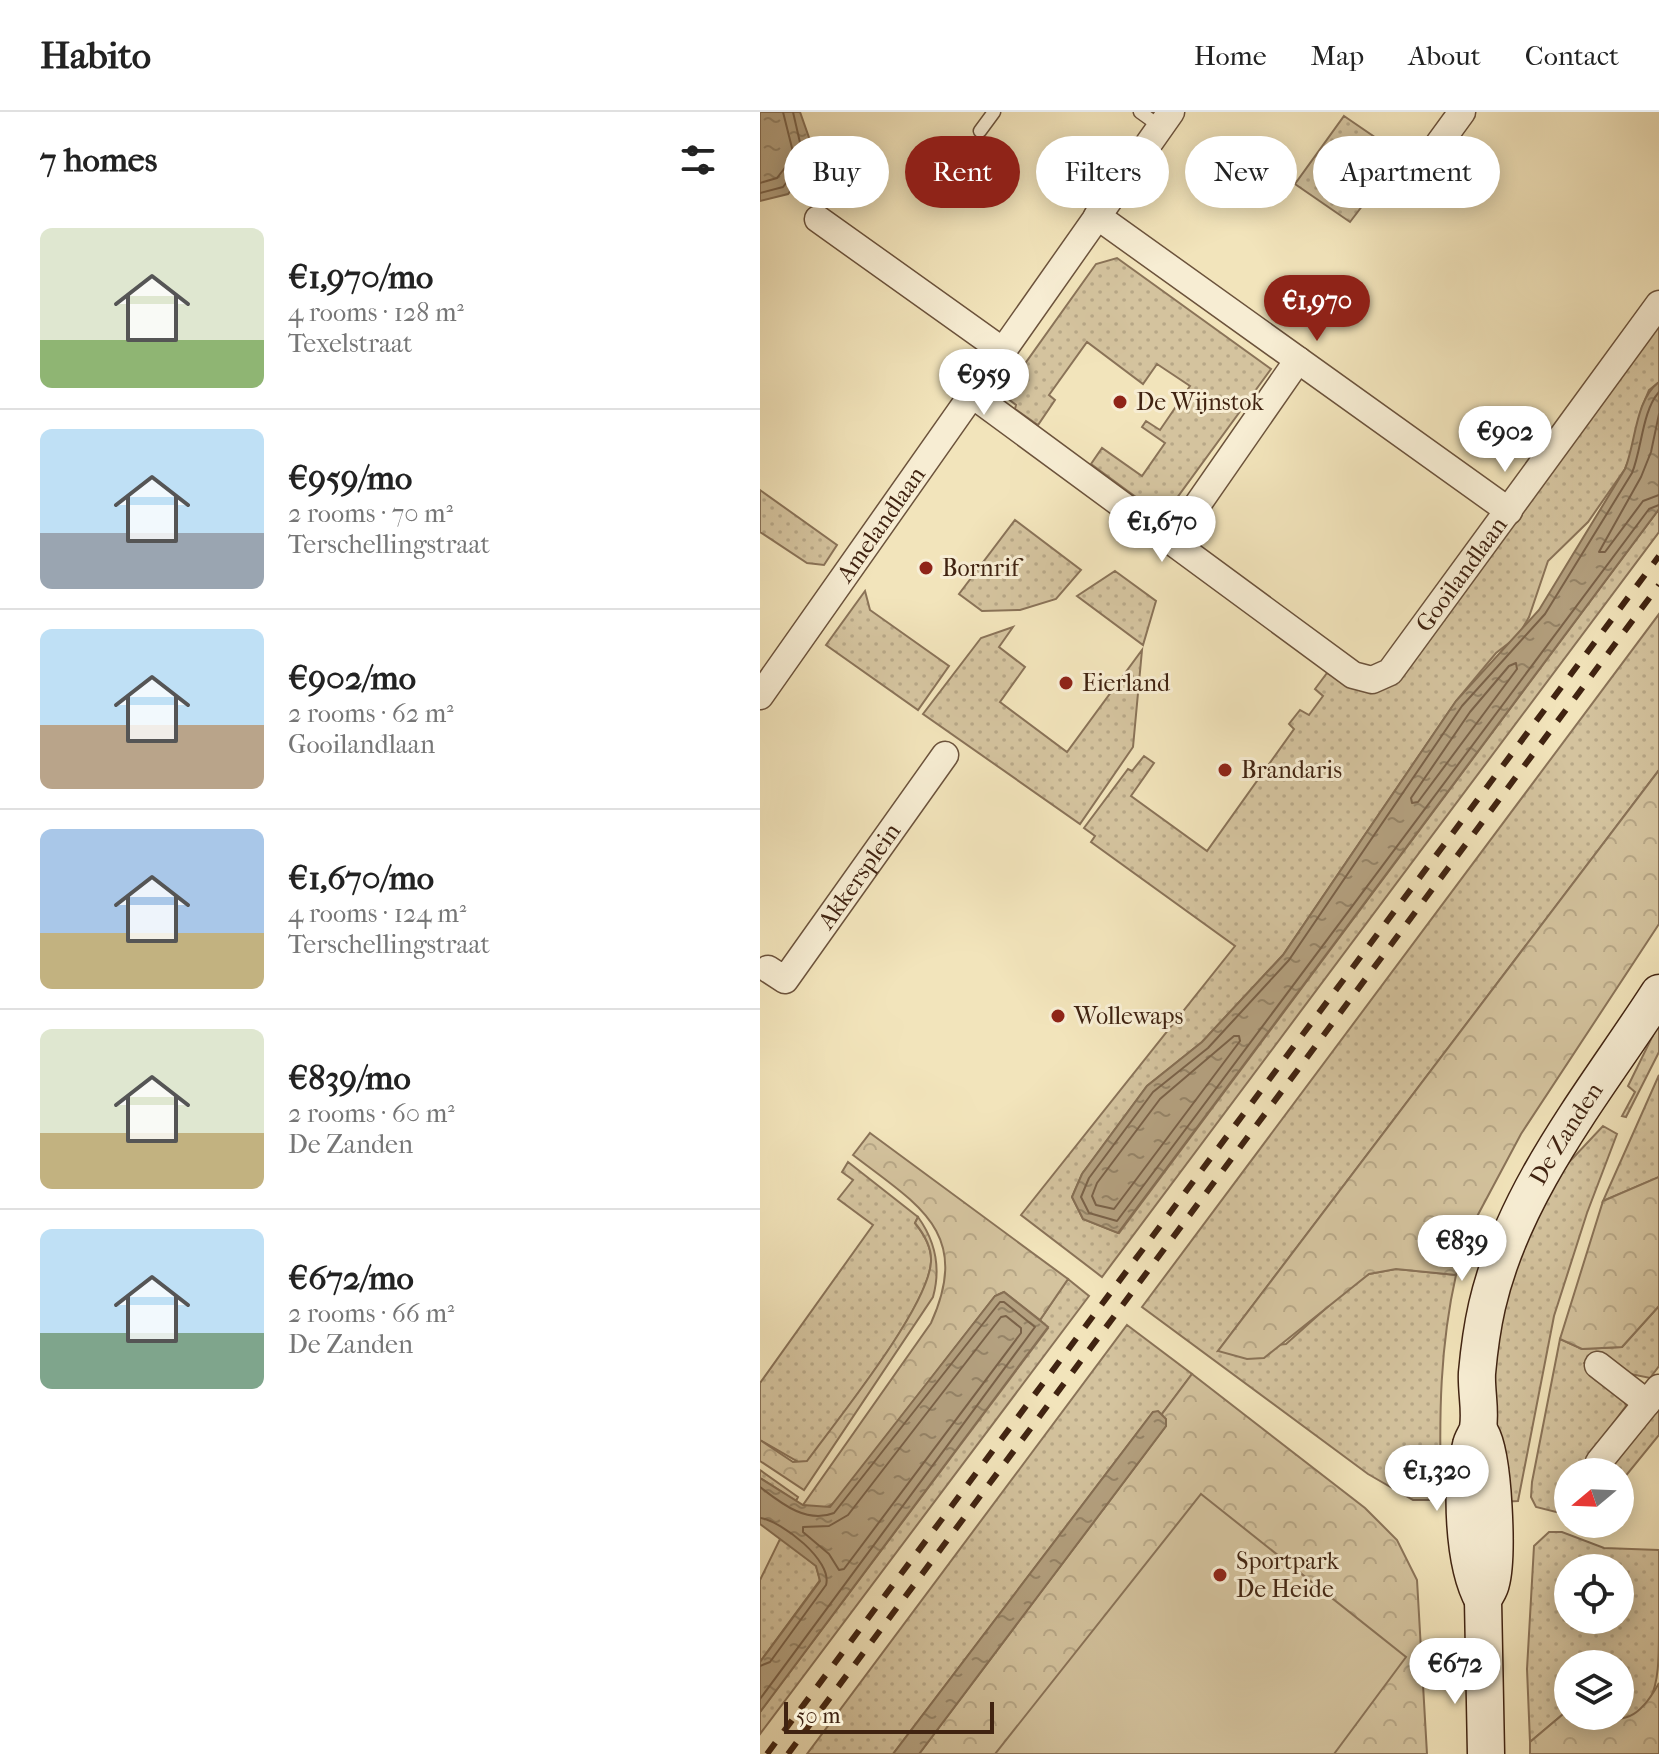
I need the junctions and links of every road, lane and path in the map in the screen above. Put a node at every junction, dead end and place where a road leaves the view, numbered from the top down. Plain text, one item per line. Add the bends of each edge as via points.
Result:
1 (994, 112) edge
2 (1462, 112) edge
3 (1157, 117) edge
4 (980, 131) dead end
5 (1444, 136) edge
6 (1097, 216) junction
7 (818, 219) dead end
8 (1659, 304) edge
9 (1003, 351) junction
10 (1298, 360) junction
11 (970, 393) junction
12 (1509, 511) junction
13 (1173, 540) junction
14 (760, 696) edge
15 (945, 755) dead end
16 (763, 970) edge
17 (1659, 993) edge
18 (1598, 1365) dead end
19 (1653, 1396) edge
20 (1602, 1458) edge
21 (1486, 1754) edge

1 - 4 lane
2 - 5 street
3 - 6 street, Amelandlaan
6 - 9 street, Amelandlaan
6 - 10 street
7 - 9 street
8 - 12 street, Gooilandlaan
9 - 11 street, Amelandlaan
10 - 12 street
10 - 13 street
11 - 13 street
11 - 14 street, Amelandlaan
12 - 13 street, Gooilandlaan via 1390,672 1372,680 1353,675
15 - 16 street, Akkersplein via 785,980
17 - 21 main road, De Zanden via 1547,1164 1510,1232 1492,1286 1482,1336 1478,1429 1466,1480 1467,1541 1473,1583 1483,1600
18 - 19 street
19 - 20 street

